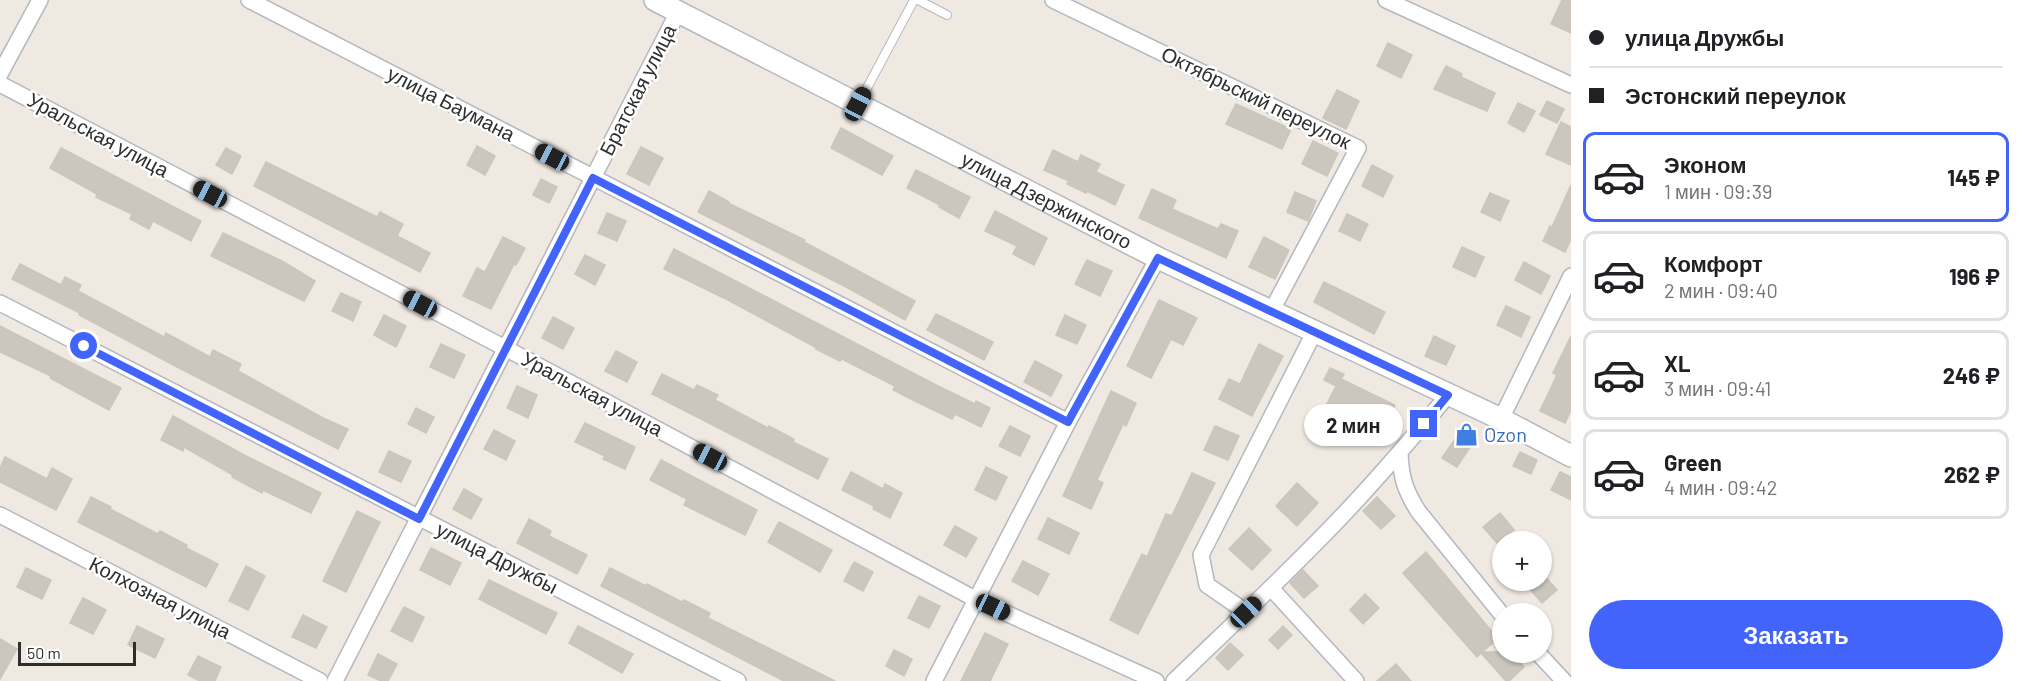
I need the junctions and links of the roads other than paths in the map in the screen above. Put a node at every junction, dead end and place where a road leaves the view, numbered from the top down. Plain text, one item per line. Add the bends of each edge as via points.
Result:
1 (40, 0) edge
2 (249, 0) edge
3 (655, 0) edge
4 (916, 0) edge
5 (1053, 0) edge
6 (1386, 0) edge
7 (678, 12) junction
8 (947, 15) dead end
9 (0, 74) edge
10 (0, 84) edge
11 (1571, 85) edge
12 (858, 104) junction
13 (593, 178) junction
14 (1158, 258) junction
15 (1571, 278) edge
16 (0, 303) edge
17 (1272, 310) junction
18 (1315, 331) junction
19 (504, 348) junction
20 (1448, 395) junction
21 (1501, 419) junction
22 (1068, 422) junction
23 (1400, 453) junction
24 (1571, 456) edge
25 (0, 515) edge
26 (419, 519) junction
27 (1271, 588) junction
28 (977, 600) junction
29 (1492, 603) edge
30 (1246, 612) junction
31 (1547, 663) edge
32 (320, 681) edge
33 (334, 681) edge
34 (738, 681) edge
35 (934, 681) edge
36 (1156, 681) edge
37 (1174, 681) edge
38 (1356, 681) edge
39 (1564, 681) edge

1 - 9 street
2 - 13 street, улица Баумана
3 - 7 street, улица Дзержинского
4 - 8 lane
4 - 12 lane
5 - 17 street, Октябрьский переулок via 1358,148
6 - 11 street
7 - 12 street, улица Дзержинского
7 - 13 street, Братская улица
10 - 19 street, Уральская улица
12 - 14 street, улица Дзержинского
13 - 19 street, Братская улица
13 - 22 street, улица Баумана
14 - 17 street, улица Дзержинского
14 - 22 street
15 - 21 street
16 - 26 street, улица Дружбы
17 - 18 street, улица Дзержинского
18 - 20 street, улица Дзержинского
18 - 30 street via 1201,555 1207,585
19 - 26 street, Братская улица
19 - 28 street, Уральская улица
20 - 21 street, улица Дзержинского
20 - 23 street
21 - 24 street, улица Дзержинского
22 - 28 street
23 - 27 street
23 - 29 street via 1407,494
25 - 32 street, Колхозная улица
26 - 33 street, Братская улица
26 - 34 street, улица Дружбы
27 - 30 street
27 - 38 street
28 - 35 street
28 - 36 street, Уральская улица
30 - 37 street
31 - 39 street

